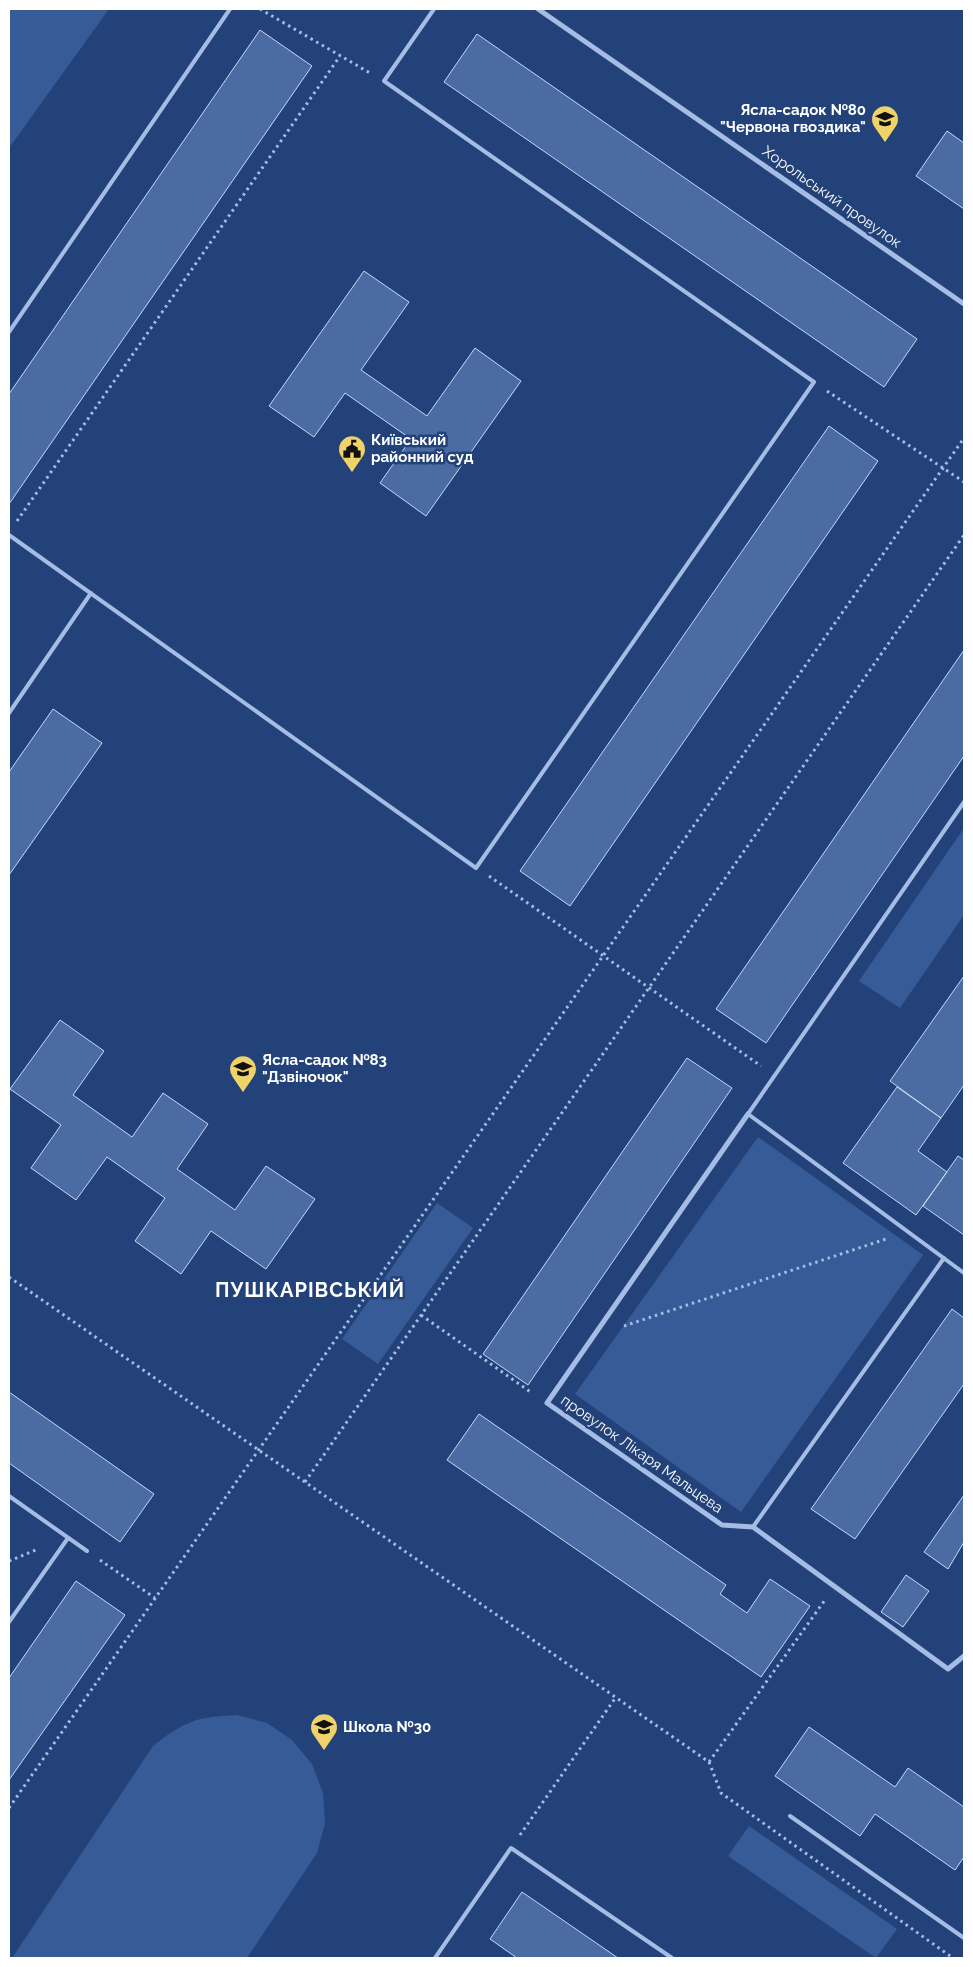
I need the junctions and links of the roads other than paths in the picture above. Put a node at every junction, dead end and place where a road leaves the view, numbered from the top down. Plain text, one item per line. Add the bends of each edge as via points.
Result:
1 (230, 9) edge
2 (434, 9) edge
3 (538, 9) edge
4 (964, 304) edge
5 (9, 332) edge
6 (9, 535) edge
7 (91, 593) junction
8 (9, 713) edge
9 (964, 802) edge
10 (748, 1114) junction
11 (944, 1258) junction
12 (964, 1273) edge
13 (9, 1496) edge
14 (752, 1527) junction
15 (68, 1538) junction
16 (87, 1551) road end
17 (9, 1622) edge
18 (964, 1656) edge
19 (790, 1816) dead end
20 (964, 1938) edge
21 (435, 1958) edge
22 (672, 1958) edge

1 - 5 lane
2 - 7 lane via 384,81 814,382 476,868
3 - 4 street, Хорольський провулок
6 - 7 lane
7 - 8 lane
9 - 10 lane
10 - 11 lane
10 - 14 street, провулок Лікаря Мальцева via 547,1403 722,1526
11 - 12 lane
11 - 14 lane
13 - 15 lane
14 - 18 street via 948,1669
15 - 16 lane
15 - 17 lane
19 - 20 lane
21 - 22 lane via 511,1848

